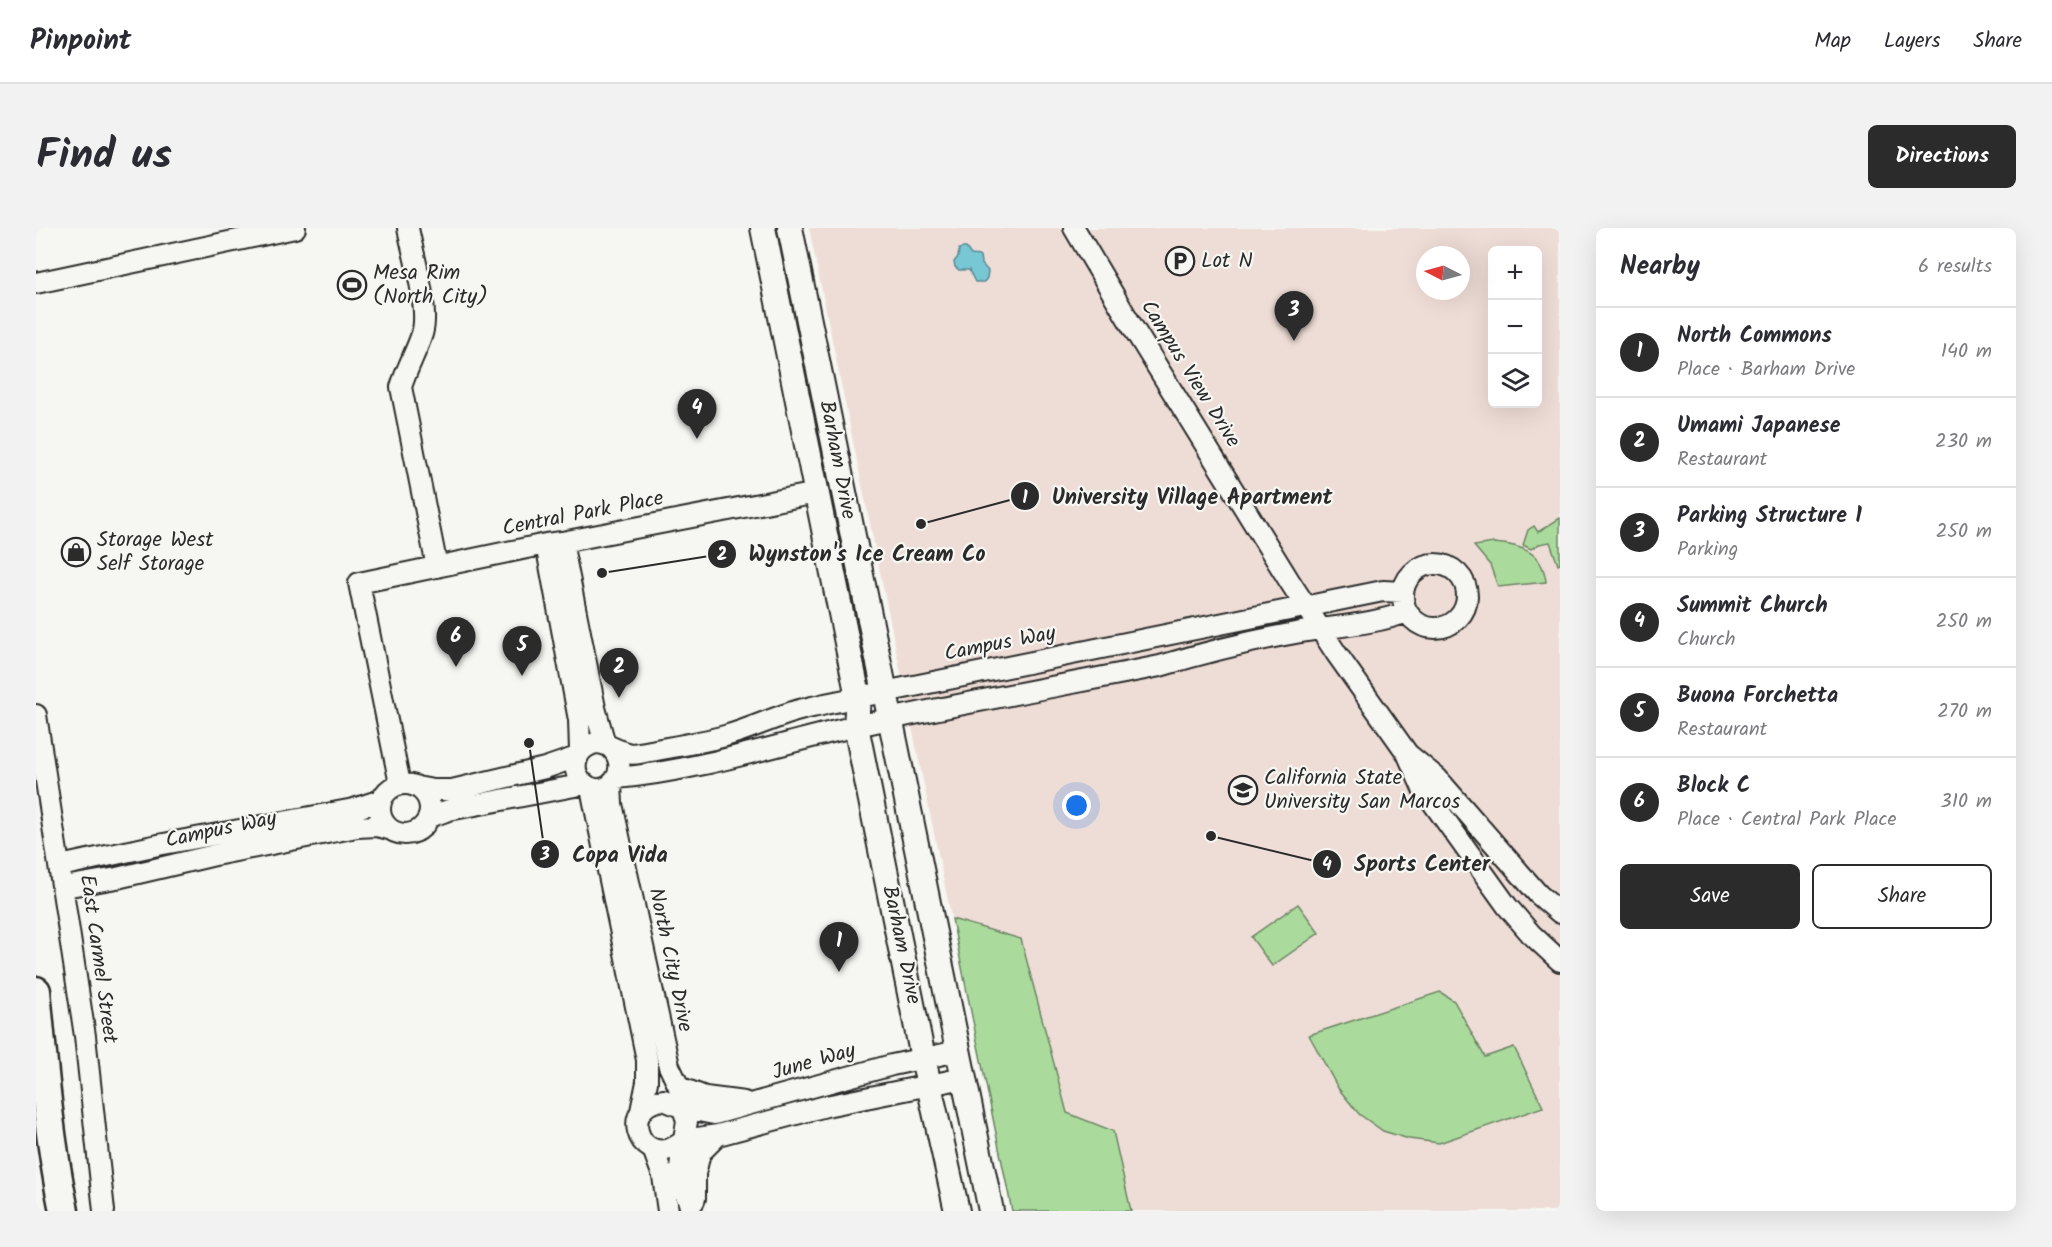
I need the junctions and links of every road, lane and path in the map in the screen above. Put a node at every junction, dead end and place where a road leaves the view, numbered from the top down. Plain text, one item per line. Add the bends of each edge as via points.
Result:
1 (408, 228) edge
2 (763, 228) edge
3 (790, 228) edge
4 (1074, 228) edge
5 (288, 229) edge
6 (36, 283) edge
7 (818, 501) junction
8 (554, 543) junction
9 (438, 567) junction
10 (1306, 606) junction
11 (1321, 630) junction
12 (885, 692) junction
13 (858, 697) junction
14 (36, 715) edge
15 (891, 719) junction
16 (856, 726) junction
17 (608, 745) junction
18 (1407, 753) junction
19 (579, 754) junction
20 (614, 781) junction
21 (409, 786) junction
22 (588, 786) junction
23 (381, 800) junction
24 (287, 813) junction
25 (429, 817) junction
26 (389, 829) junction
27 (304, 838) junction
28 (60, 866) junction
29 (63, 887) junction
30 (1560, 913) edge
31 (1560, 961) edge
32 (36, 991) edge
33 (958, 1051) junction
34 (923, 1058) junction
35 (964, 1078) junction
36 (929, 1085) junction
37 (679, 1087) junction
38 (755, 1104) junction
39 (683, 1108) junction
40 (641, 1111) junction
41 (718, 1135) junction
42 (684, 1140) junction
43 (653, 1149) junction
44 (691, 1208) edge
45 (64, 1211) edge
46 (104, 1211) edge
47 (668, 1211) edge
48 (957, 1211) edge
49 (991, 1211) edge

1 - 9 street via 424,308 423,333 401,387
2 - 7 main road, Barham Drive
3 - 12 main road, Barham Drive
4 - 10 street, Campus View Drive
5 - 6 street
7 - 8 street, Central Park Place
7 - 13 main road, Barham Drive
8 - 9 street, Central Park Place
8 - 17 street via 595,708
8 - 19 street via 579,720
9 - 21 street, Central Park Place via 359,583
10 - 11 street, Campus View Drive
10 - 11 street, Campus Way via 1383,591 1405,602 1391,618
10 - 12 street, Campus Way
11 - 15 street, Campus Way
11 - 18 street, Campus View Drive
12 - 13 street, Campus Way
12 - 15 main road, Barham Drive
13 - 16 main road, Barham Drive
13 - 17 street, Campus Way via 789,713 724,736 654,751 628,754
14 - 28 street, East Carmel Street
15 - 16 street, Campus Way
15 - 33 main road, Barham Drive
16 - 20 street, Campus Way via 740,756
16 - 34 main road, Barham Drive
17 - 19 street, Campus Way via 597,742
17 - 20 street via 619,758 620,773
18 - 30 street, Campus View Drive via 1437,778 1538,894
18 - 31 street, Campus View Drive via 1423,789 1494,889 1531,934
19 - 21 street, Campus Way via 545,768 452,790
19 - 22 street via 576,772
20 - 22 street, Campus Way via 598,789
20 - 37 street, North City Drive via 615,820 669,1066
21 - 23 street, Campus Way via 392,788
21 - 25 street via 424,792 429,800
22 - 25 street, Campus Way via 449,810
22 - 40 street, North City Drive via 647,1060
23 - 24 street, Campus Way via 354,809
23 - 26 street via 380,816
24 - 27 street via 293,831
24 - 28 street, Campus Way
25 - 26 street, Campus Way via 425,825 411,834
26 - 27 street, Campus Way via 357,827
27 - 29 street, Campus Way
28 - 29 street, East Carmel Street
29 - 46 street, East Carmel Street via 85,1036
32 - 45 highway via 54,1166
33 - 34 street, June Way
33 - 35 main road, Barham Drive
34 - 36 main road, Barham Drive
34 - 38 street, June Way
35 - 36 street
35 - 49 main road
36 - 41 street via 826,1106
36 - 48 main road, Barham Drive
37 - 38 street via 705,1097
37 - 39 street, North City Drive
38 - 39 street, June Way via 714,1114
39 - 40 street via 664,1100
39 - 42 street, North City Drive via 687,1121
40 - 43 street, North City Drive via 637,1129 640,1138
41 - 42 street
41 - 44 street via 700,1153
42 - 43 street via 672,1148
42 - 44 street, North City Drive via 680,1162 682,1186
43 - 47 street, North City Drive via 663,1176

